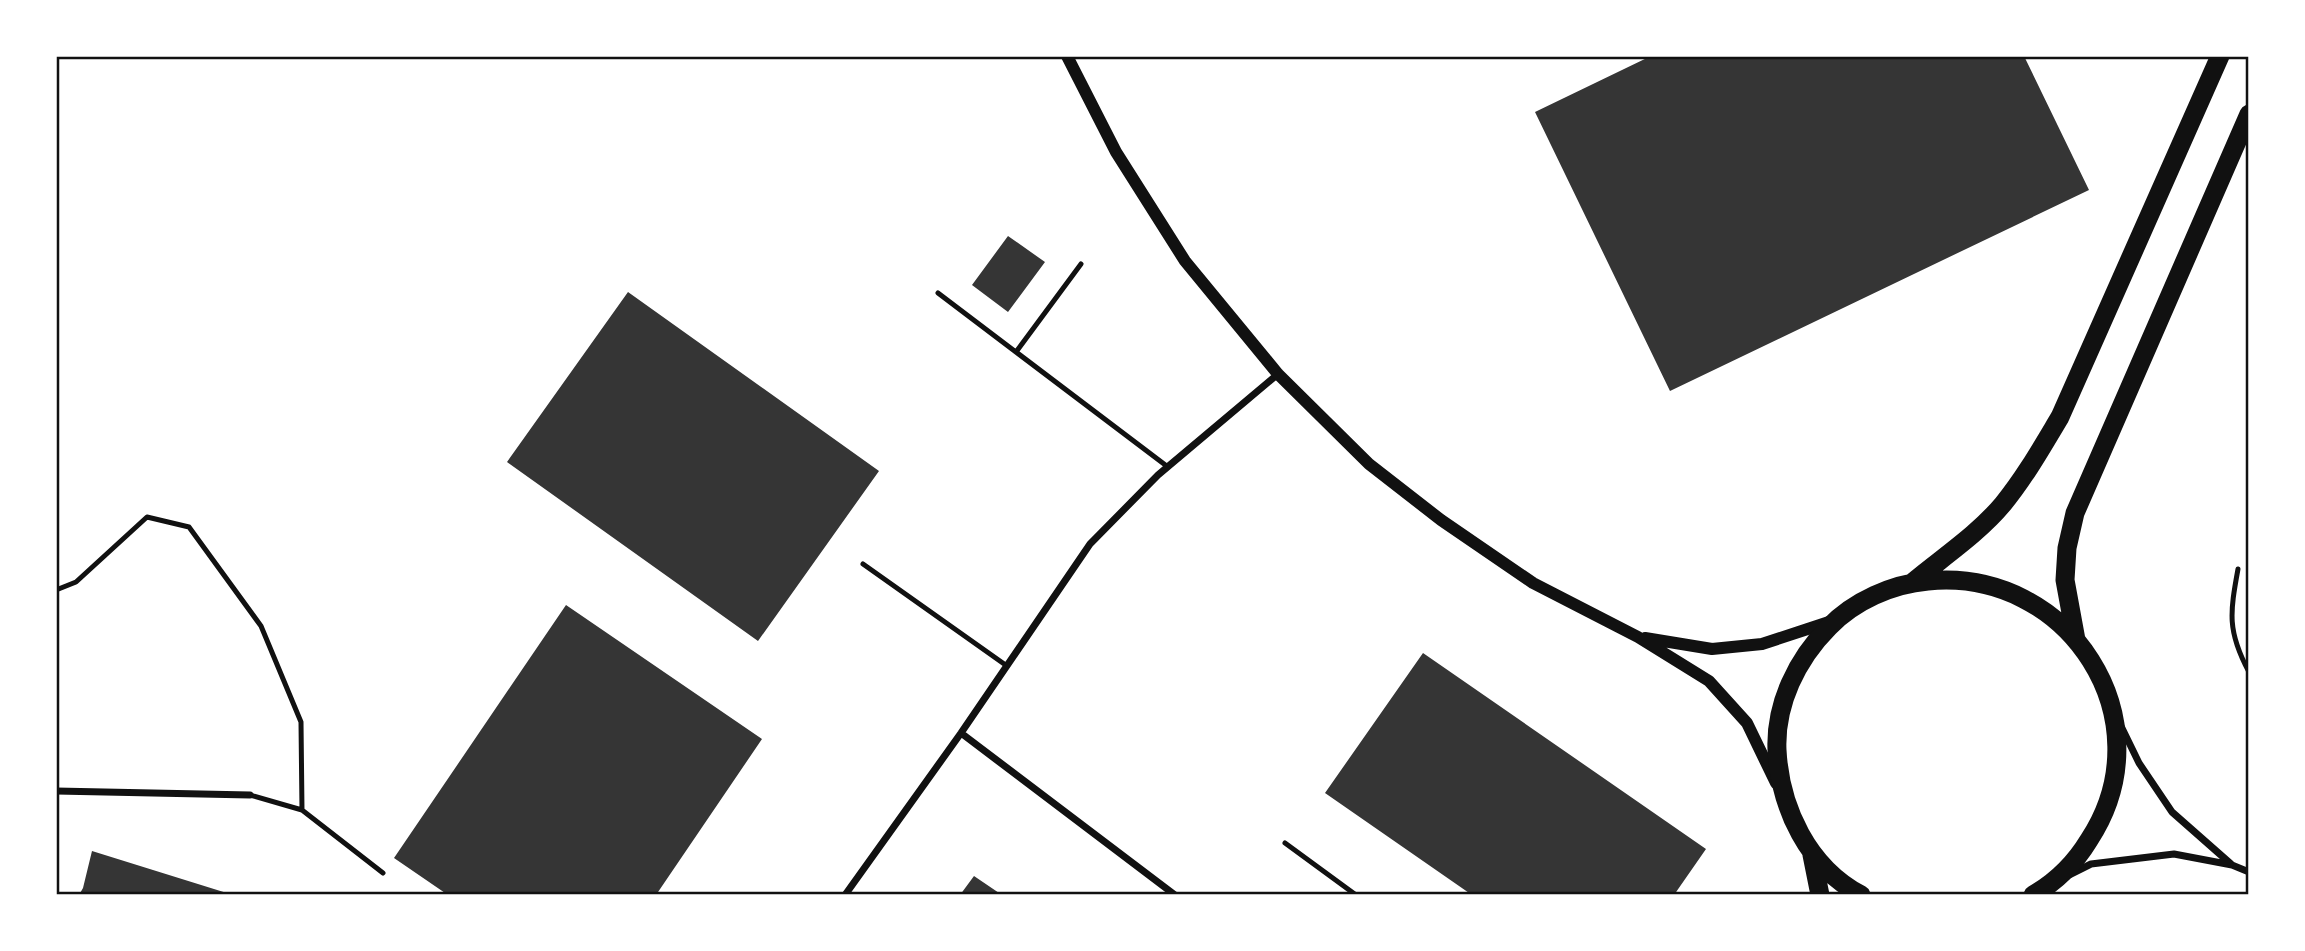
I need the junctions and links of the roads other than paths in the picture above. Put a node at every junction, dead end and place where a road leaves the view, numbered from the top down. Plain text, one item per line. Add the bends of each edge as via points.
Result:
1 (1067, 56) edge
2 (2220, 56) edge
3 (2249, 114) edge
4 (1081, 264) dead end
5 (937, 292) dead end
6 (1016, 352) junction
7 (1278, 374) junction
8 (1168, 467) junction
9 (863, 564) dead end
10 (2238, 569) dead end
11 (1913, 582) junction
12 (56, 590) edge
13 (1836, 620) junction
14 (1637, 637) junction
15 (2076, 640) junction
16 (1007, 666) junction
17 (2249, 672) edge
18 (2110, 701) junction
19 (961, 733) junction
20 (56, 791) edge
21 (250, 795) joint
22 (1784, 799) junction
23 (302, 810) junction
24 (1285, 843) dead end
25 (1811, 852) junction
26 (2232, 865) junction
27 (2249, 872) edge
28 (383, 873) dead end
29 (2038, 892) edge
30 (845, 895) edge
31 (1175, 895) edge
32 (1356, 895) edge
33 (1820, 895) edge
34 (1861, 895) edge

1 - 7 street via 1116,152 1185,261
2 - 11 highway via 2060,418 2002,505
3 - 15 highway via 2075,513 2066,580
4 - 6 lane
5 - 6 lane
6 - 8 lane
7 - 8 street
7 - 14 street via 1369,464 1441,520 1533,583
8 - 16 street via 1090,544
9 - 16 lane
10 - 17 lane via 2231,624 2234,642
11 - 13 highway via 1872,596
11 - 15 highway via 1948,579 2005,590 2047,612
12 - 23 lane via 76,582 148,517 189,527 261,626 301,722
13 - 14 street via 1762,644 1712,649
13 - 22 highway via 1816,639 1787,688 1777,743
14 - 22 street via 1709,681 1747,723
15 - 18 highway
16 - 19 street
18 - 26 street via 2139,763 2172,812
18 - 29 highway via 2116,754 2107,806 2081,853
19 - 30 street
19 - 31 street
20 - 21 street
21 - 23 lane
22 - 25 highway
23 - 28 lane
24 - 32 lane
25 - 33 highway
25 - 34 highway via 1831,874
26 - 27 street
26 - 29 street via 2174,855 2129,858 2091,864

